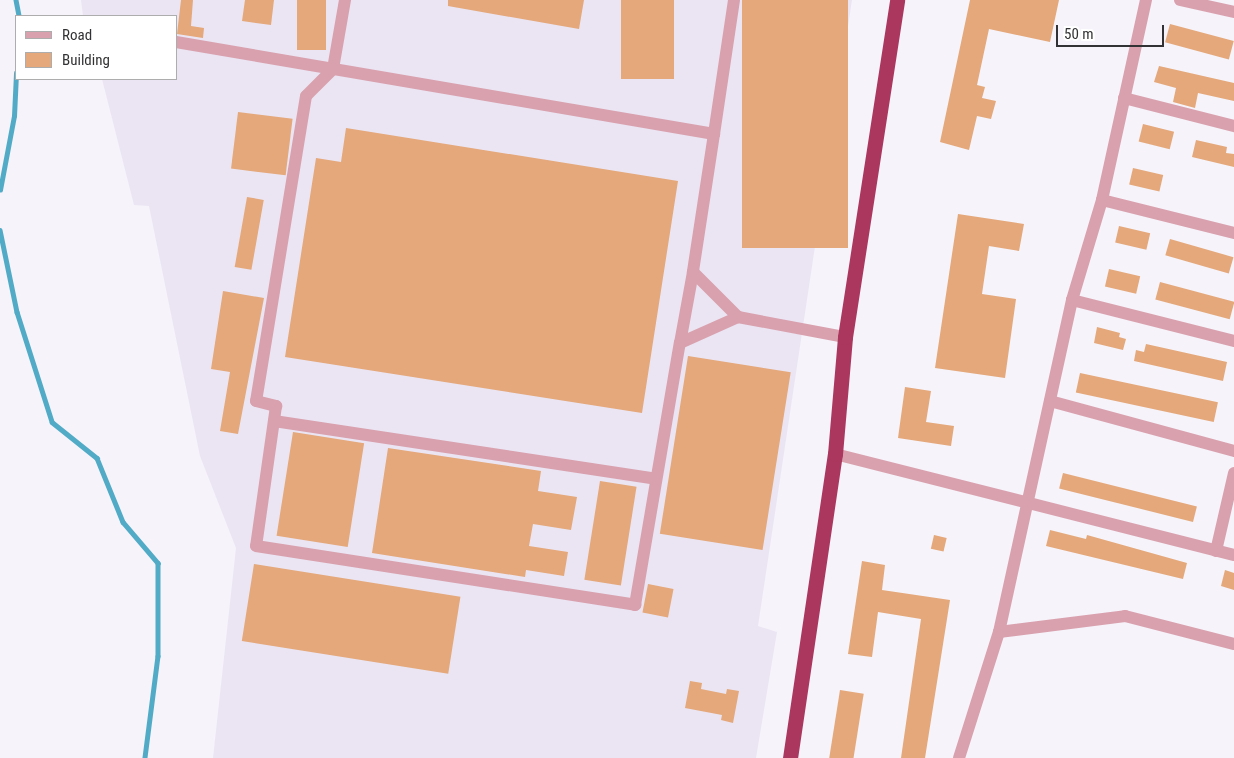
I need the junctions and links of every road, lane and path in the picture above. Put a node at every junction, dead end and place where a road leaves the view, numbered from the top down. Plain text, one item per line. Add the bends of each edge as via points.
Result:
1 (344, 0) edge
2 (734, 0) edge
3 (897, 0) edge
4 (1146, 0) edge
5 (1180, 0) edge
6 (1234, 12) edge
7 (178, 42) edge
8 (333, 69) junction
9 (1124, 98) junction
10 (1234, 126) edge
11 (714, 134) junction
12 (1102, 200) junction
13 (1234, 233) edge
14 (693, 272) junction
15 (1072, 300) junction
16 (738, 318) junction
17 (845, 337) junction
18 (1234, 340) edge
19 (680, 344) junction
20 (1050, 401) junction
21 (274, 421) junction
22 (1234, 451) edge
23 (835, 454) junction
24 (1234, 472) edge
25 (656, 479) junction
26 (1026, 502) junction
27 (1216, 551) junction
28 (1234, 555) edge
29 (999, 632) junction
30 (1234, 644) edge
31 (790, 758) edge
32 (959, 758) edge

1 - 8 street
2 - 11 street
3 - 17 highway
4 - 9 street
5 - 6 street
7 - 8 street
8 - 11 street
8 - 21 street via 306,96 256,401 276,406
9 - 10 street
9 - 12 street
11 - 14 street
12 - 13 street
12 - 15 street
14 - 16 street
14 - 19 street
15 - 18 street
15 - 20 street
16 - 17 street
16 - 19 street
17 - 23 highway
19 - 25 street
20 - 22 street
20 - 26 street
21 - 25 street
21 - 25 street via 256,546 635,606
23 - 26 street
23 - 31 highway
24 - 27 street
26 - 27 street
26 - 29 street
27 - 28 street
29 - 30 street via 1125,616
29 - 32 street

